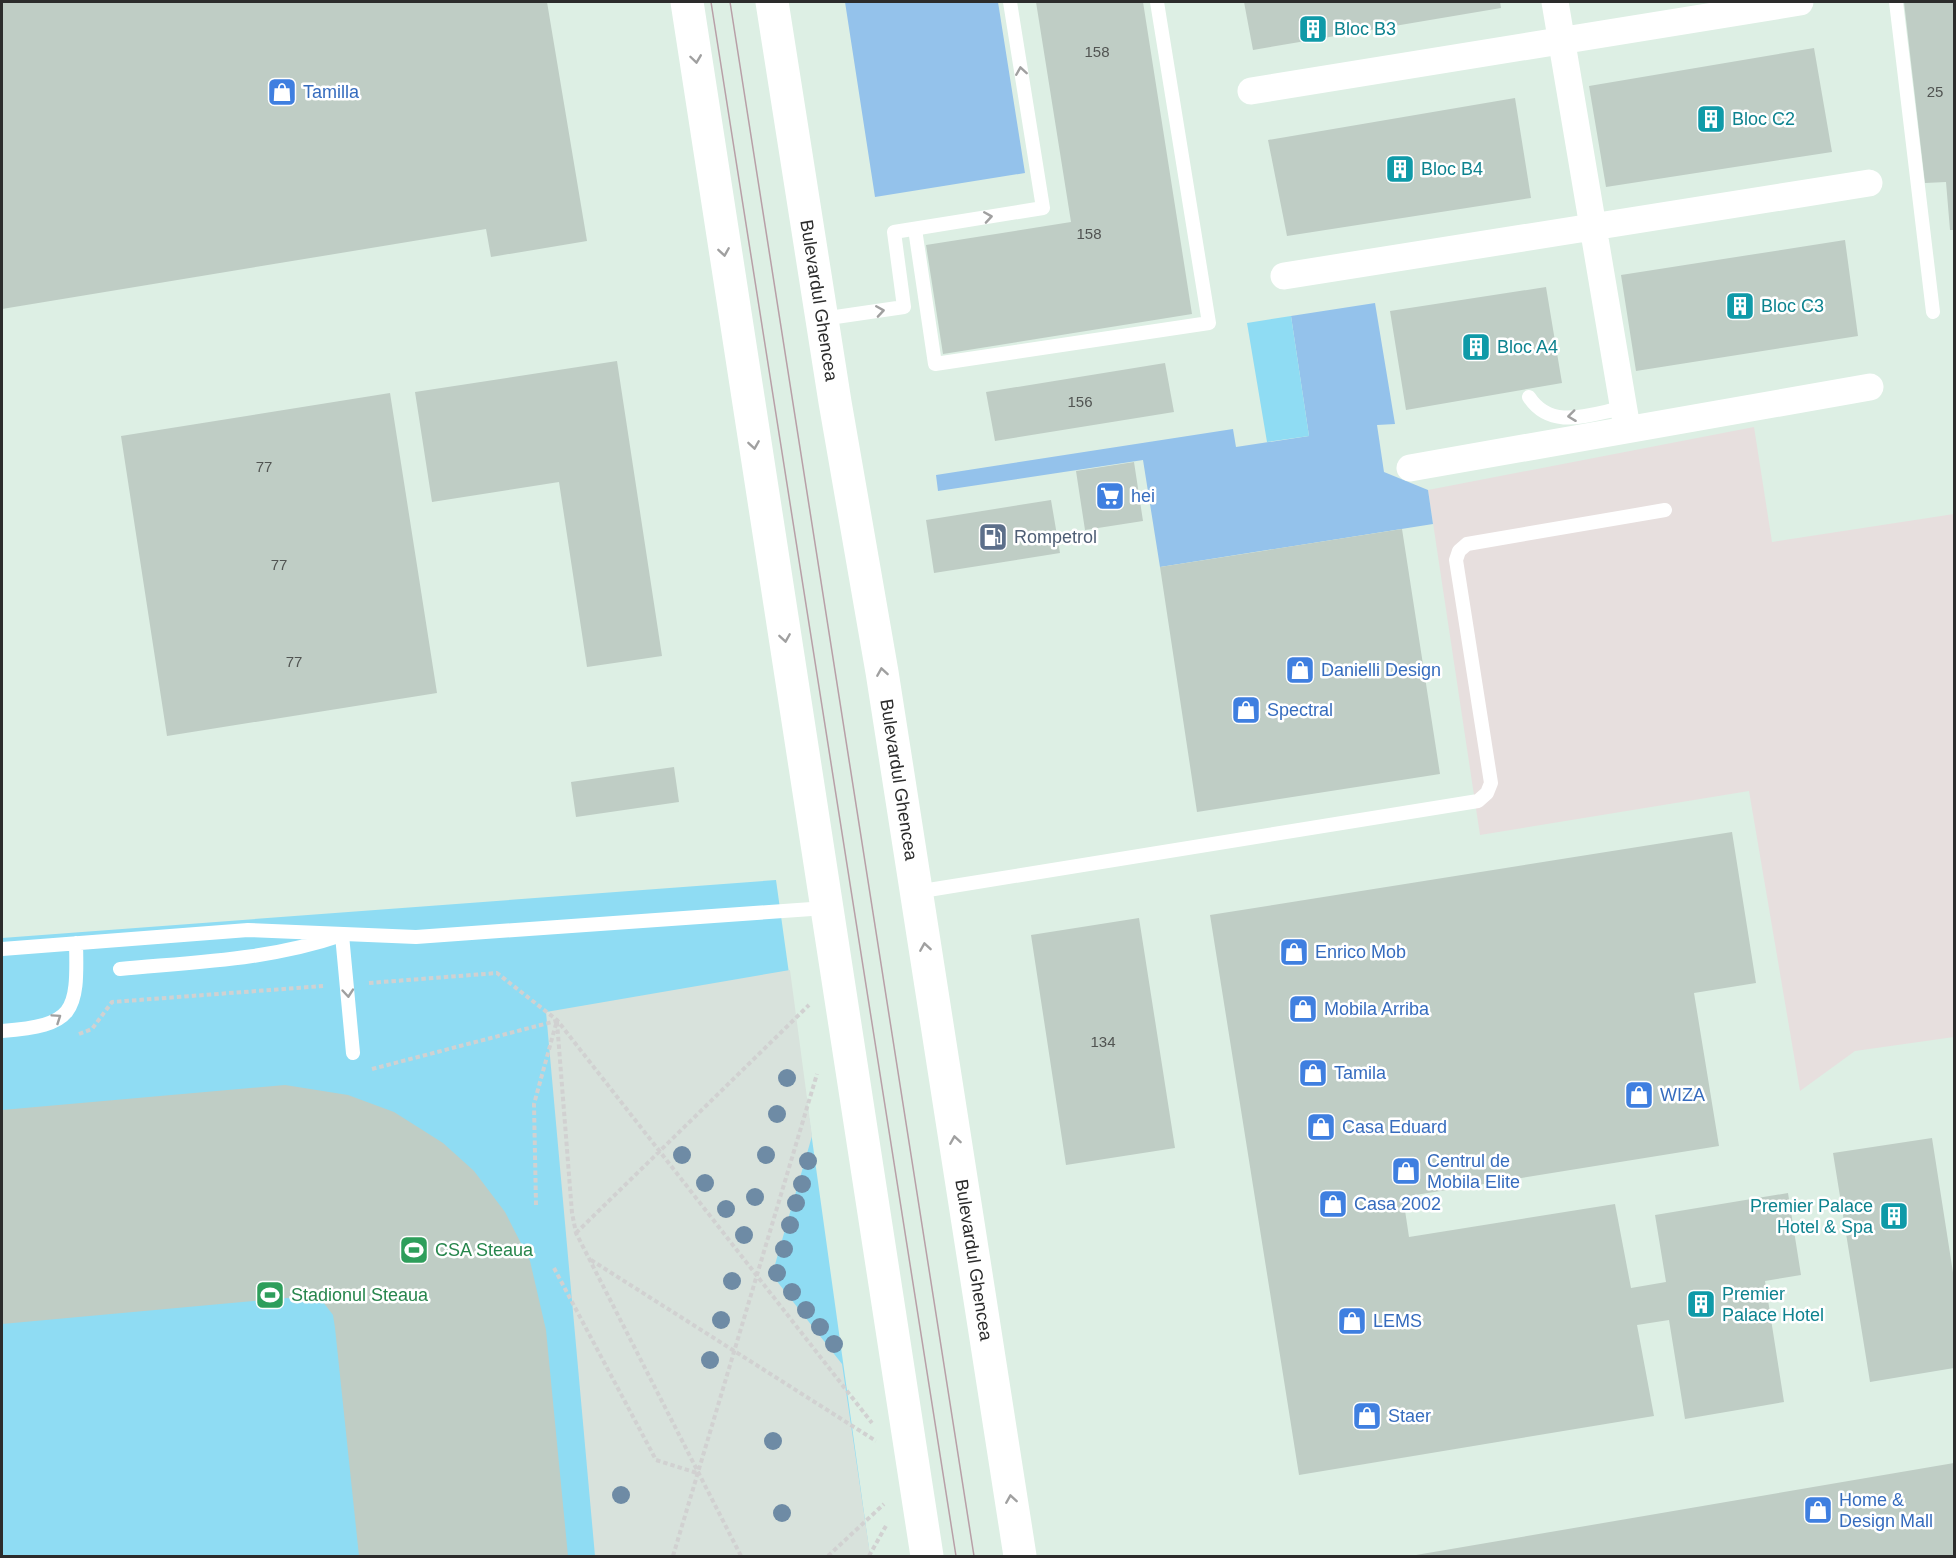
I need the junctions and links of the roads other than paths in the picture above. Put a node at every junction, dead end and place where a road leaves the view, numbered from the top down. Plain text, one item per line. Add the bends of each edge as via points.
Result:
1 (687, 2) edge
2 (772, 2) edge
3 (789, 2) edge
4 (1010, 2) edge
5 (1157, 2) edge
6 (1555, 2) edge
7 (1800, 2) edge
8 (1896, 2) edge
9 (1561, 41) junction
10 (1251, 91) dead end
11 (1869, 183) dead end
12 (1593, 227) junction
13 (915, 229) junction
14 (1284, 276) dead end
15 (1933, 312) dead end
16 (822, 319) junction
17 (1870, 387) dead end
18 (1529, 397) dead end
19 (1625, 418) junction
20 (1410, 468) dead end
21 (1665, 510) dead end
22 (916, 892) junction
23 (826, 908) junction
24 (342, 935) junction
25 (76, 943) junction
26 (2, 950) edge
27 (120, 969) dead end
28 (2, 1031) edge
29 (353, 1053) dead end
30 (927, 1557) edge
31 (1020, 1557) edge

1 -> 23 main road
2 - 16 main road, Bulevardul Ghencea
3 - 16 main road via 832,276
13 -> 4 lane via 1043,208
5 - 13 lane via 1209,323 935,364
6 - 9 street
7 - 9 street
8 - 15 lane
9 - 10 street
9 - 12 street
11 - 12 street
12 - 14 street
12 - 19 street
16 -> 13 lane via 904,307 894,232
22 -> 16 main road, Bulevardul Ghencea
17 - 19 street
19 -> 18 lane via 1553,417 1543,414
19 - 20 street
21 - 22 lane via 1467,544 1459,551 1456,560 1491,783 1478,801
31 -> 22 main road, Bulevardul Ghencea
23 - 24 lane via 416,938
23 - 30 main road
24 - 25 lane via 248,930
24 - 27 lane via 264,955
24 -> 29 lane
25 - 26 lane
28 -> 25 lane via 39,1028 66,1013 75,997

